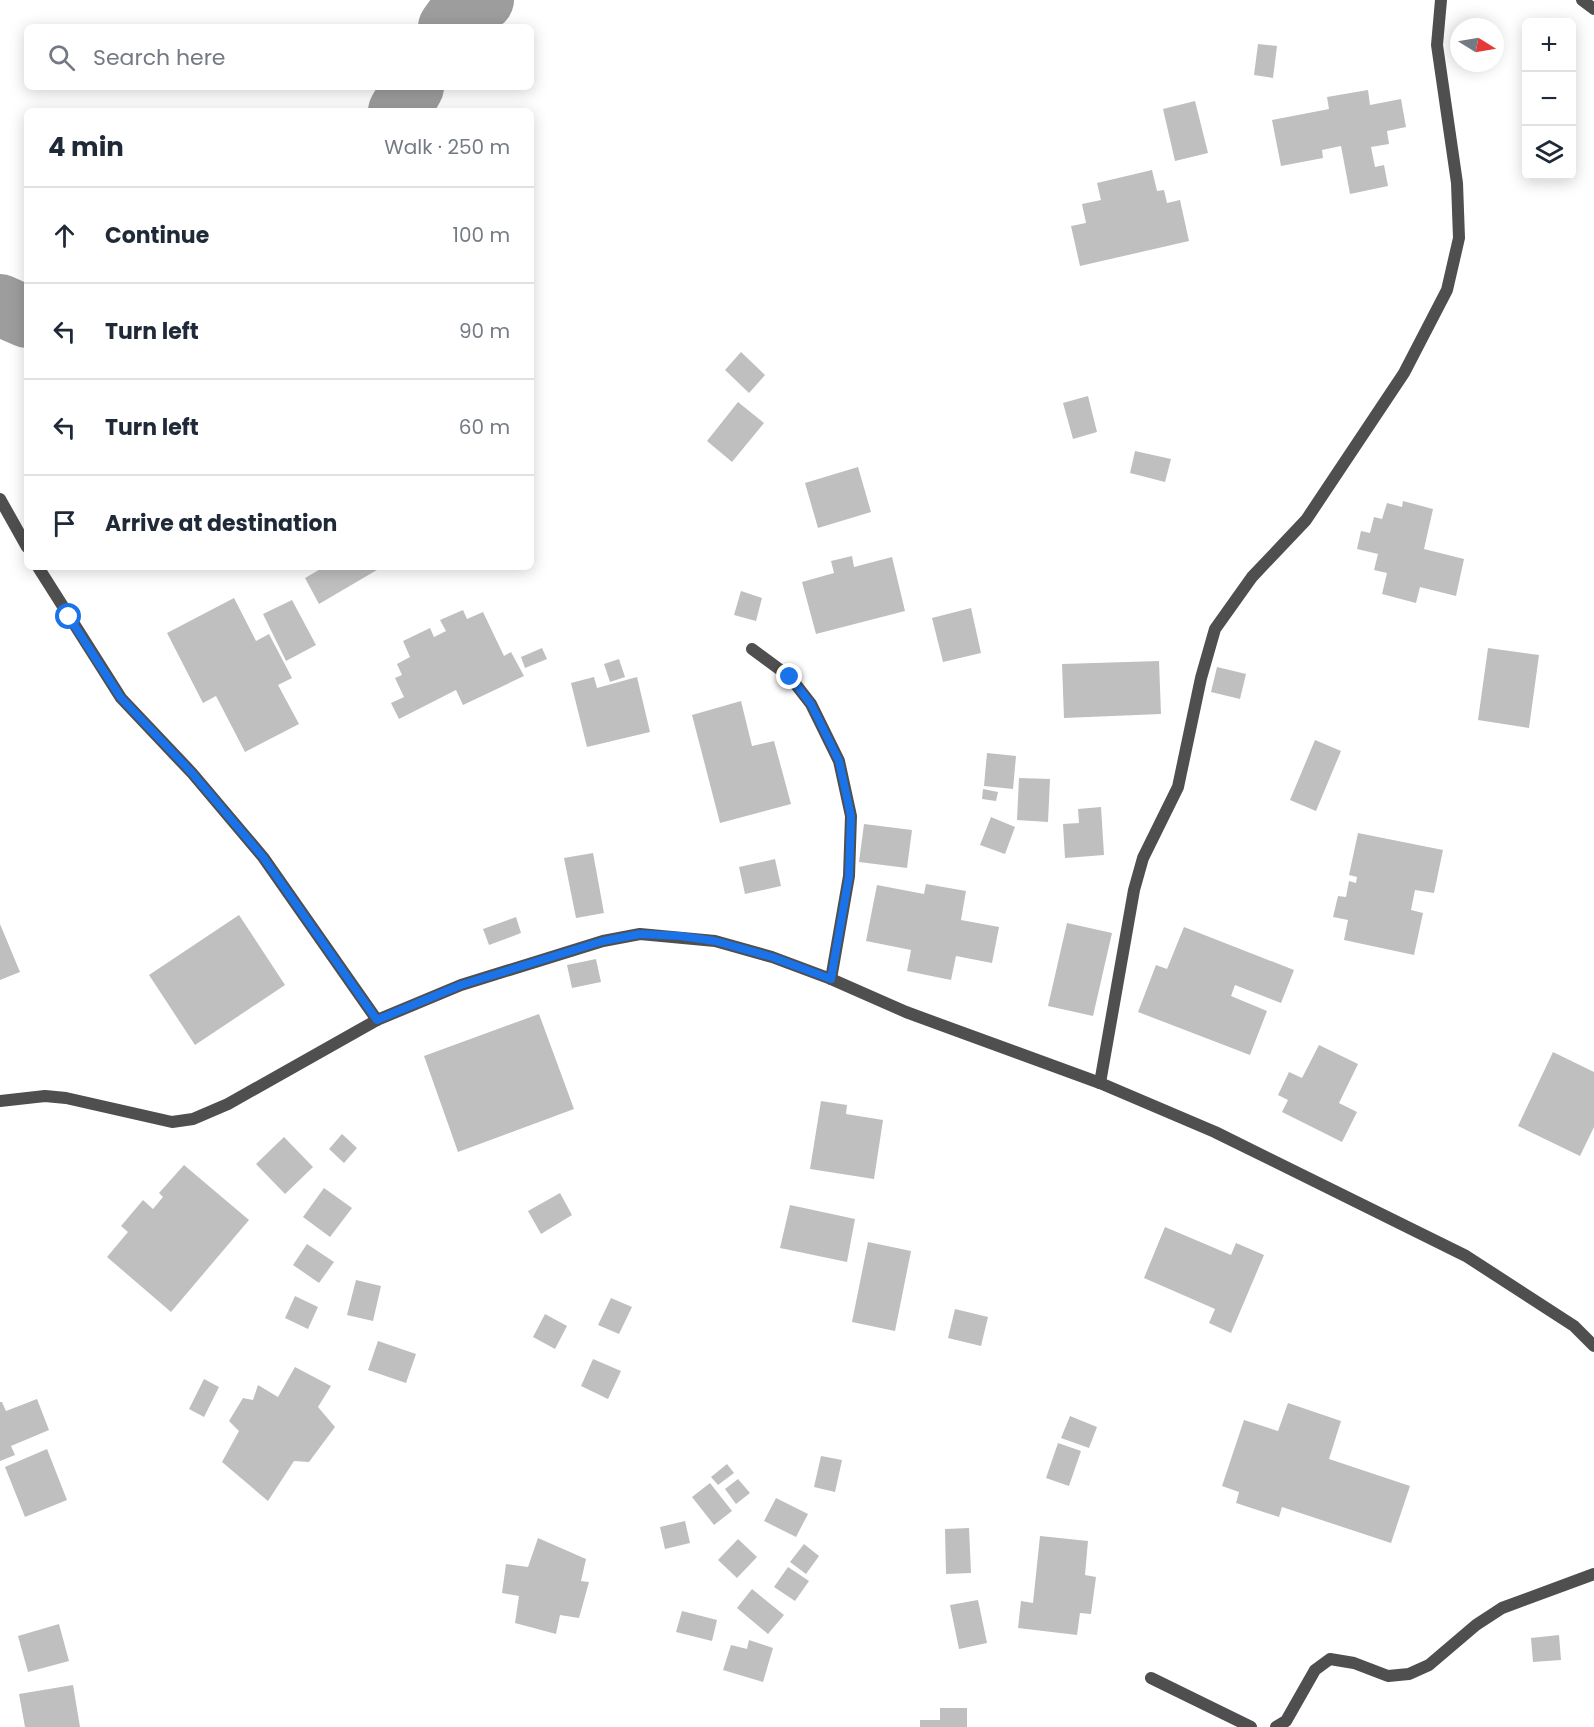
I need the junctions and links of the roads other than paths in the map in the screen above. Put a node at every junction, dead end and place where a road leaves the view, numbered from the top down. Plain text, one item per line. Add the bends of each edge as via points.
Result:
1 (1441, 0) edge
2 (1582, 0) edge
3 (1594, 9) edge
4 (0, 499) edge
5 (24, 543) edge
6 (40, 570) edge
7 (752, 649) dead end
8 (831, 979) junction
9 (377, 1020) junction
10 (1100, 1083) junction
11 (0, 1101) edge
12 (1594, 1346) edge
13 (1594, 1574) edge
14 (1151, 1678) dead end
15 (1251, 1727) edge
16 (1276, 1727) edge

1 - 10 street via 1437,45 1457,183 1459,238 1447,290 1404,373 1306,520 1252,577 1215,629 1178,787 1143,858 1134,890
2 - 3 street
4 - 5 street
6 - 9 street via 121,698 263,857
7 - 8 street via 790,677 811,704 839,761 851,816 849,876
8 - 9 street via 715,941 640,934 603,941 461,985
8 - 10 street via 906,1012
9 - 11 street via 228,1104 193,1119 172,1122 45,1096
10 - 12 street via 1215,1132 1466,1256 1574,1326
13 - 16 street via 1502,1608 1429,1665 1409,1674 1388,1676 1330,1659 1315,1670 1286,1721
14 - 15 street

